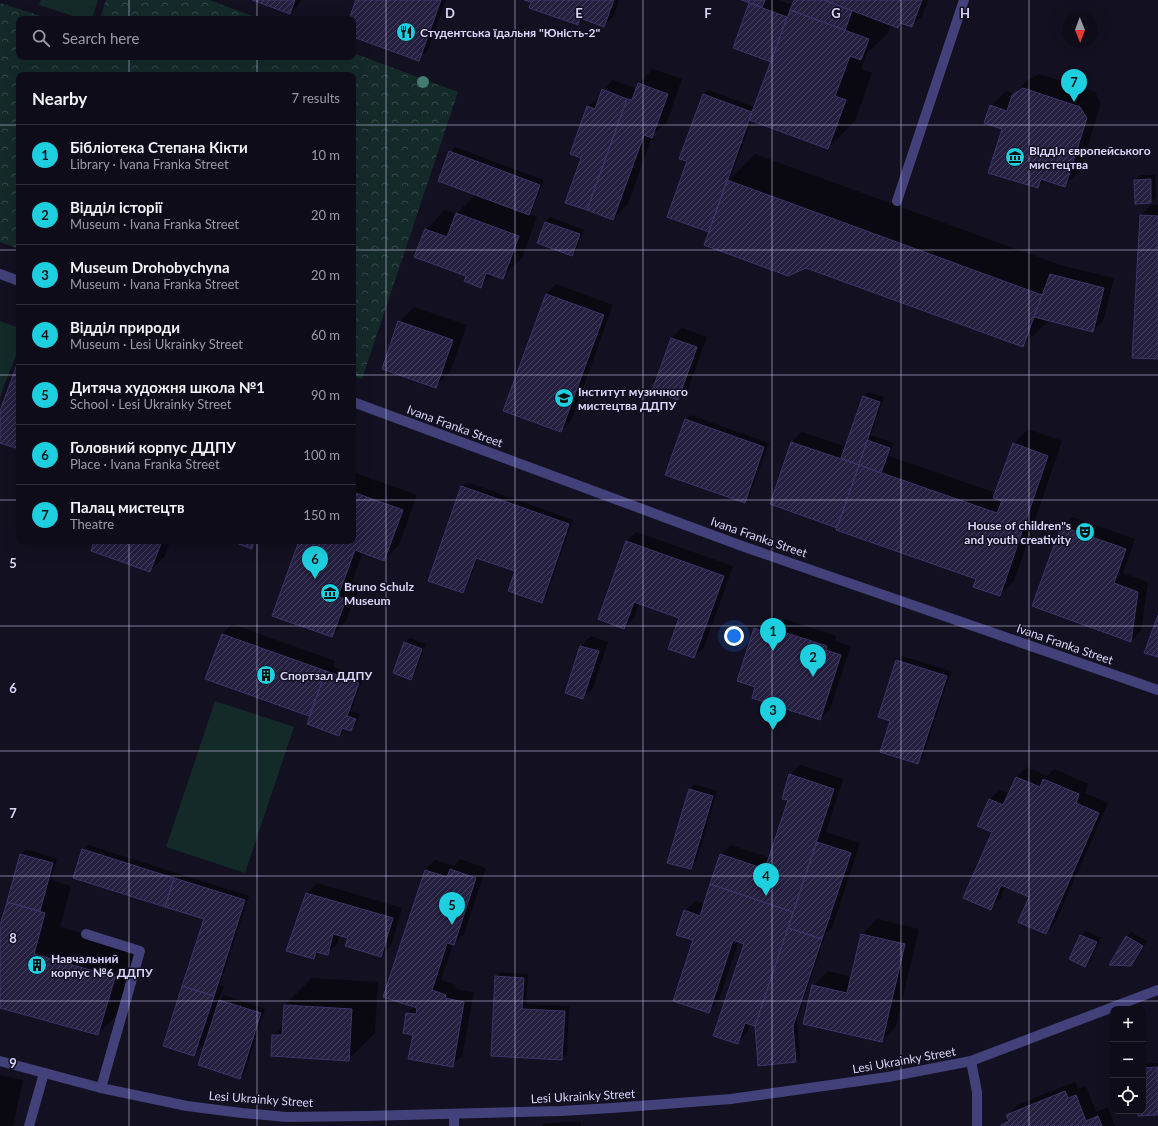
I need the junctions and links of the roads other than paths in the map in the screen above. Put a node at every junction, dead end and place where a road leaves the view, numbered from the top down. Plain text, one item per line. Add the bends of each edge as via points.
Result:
1 (964, 0) edge
2 (897, 201) dead end
3 (0, 274) edge
4 (16, 280) edge
5 (356, 403) edge
6 (1158, 690) edge
7 (86, 934) dead end
8 (1158, 990) edge
9 (0, 1061) edge
10 (971, 1061) junction
11 (44, 1073) junction
12 (101, 1088) junction
13 (454, 1115) junction
14 (29, 1126) edge
15 (454, 1126) edge
16 (977, 1126) edge

1 - 2 street
3 - 4 street
5 - 6 street, Ivana Franka Street via 742,546
7 - 12 street via 140,951
8 - 10 street, Lesi Ukrainky Street
9 - 11 street, Lesi Ukrainky Street
10 - 13 street, Lesi Ukrainky Street via 888,1077 731,1099 612,1108
10 - 16 street via 977,1092
11 - 12 street, Lesi Ukrainky Street
11 - 14 street
12 - 13 street, Lesi Ukrainky Street via 187,1106 242,1114
13 - 15 street

